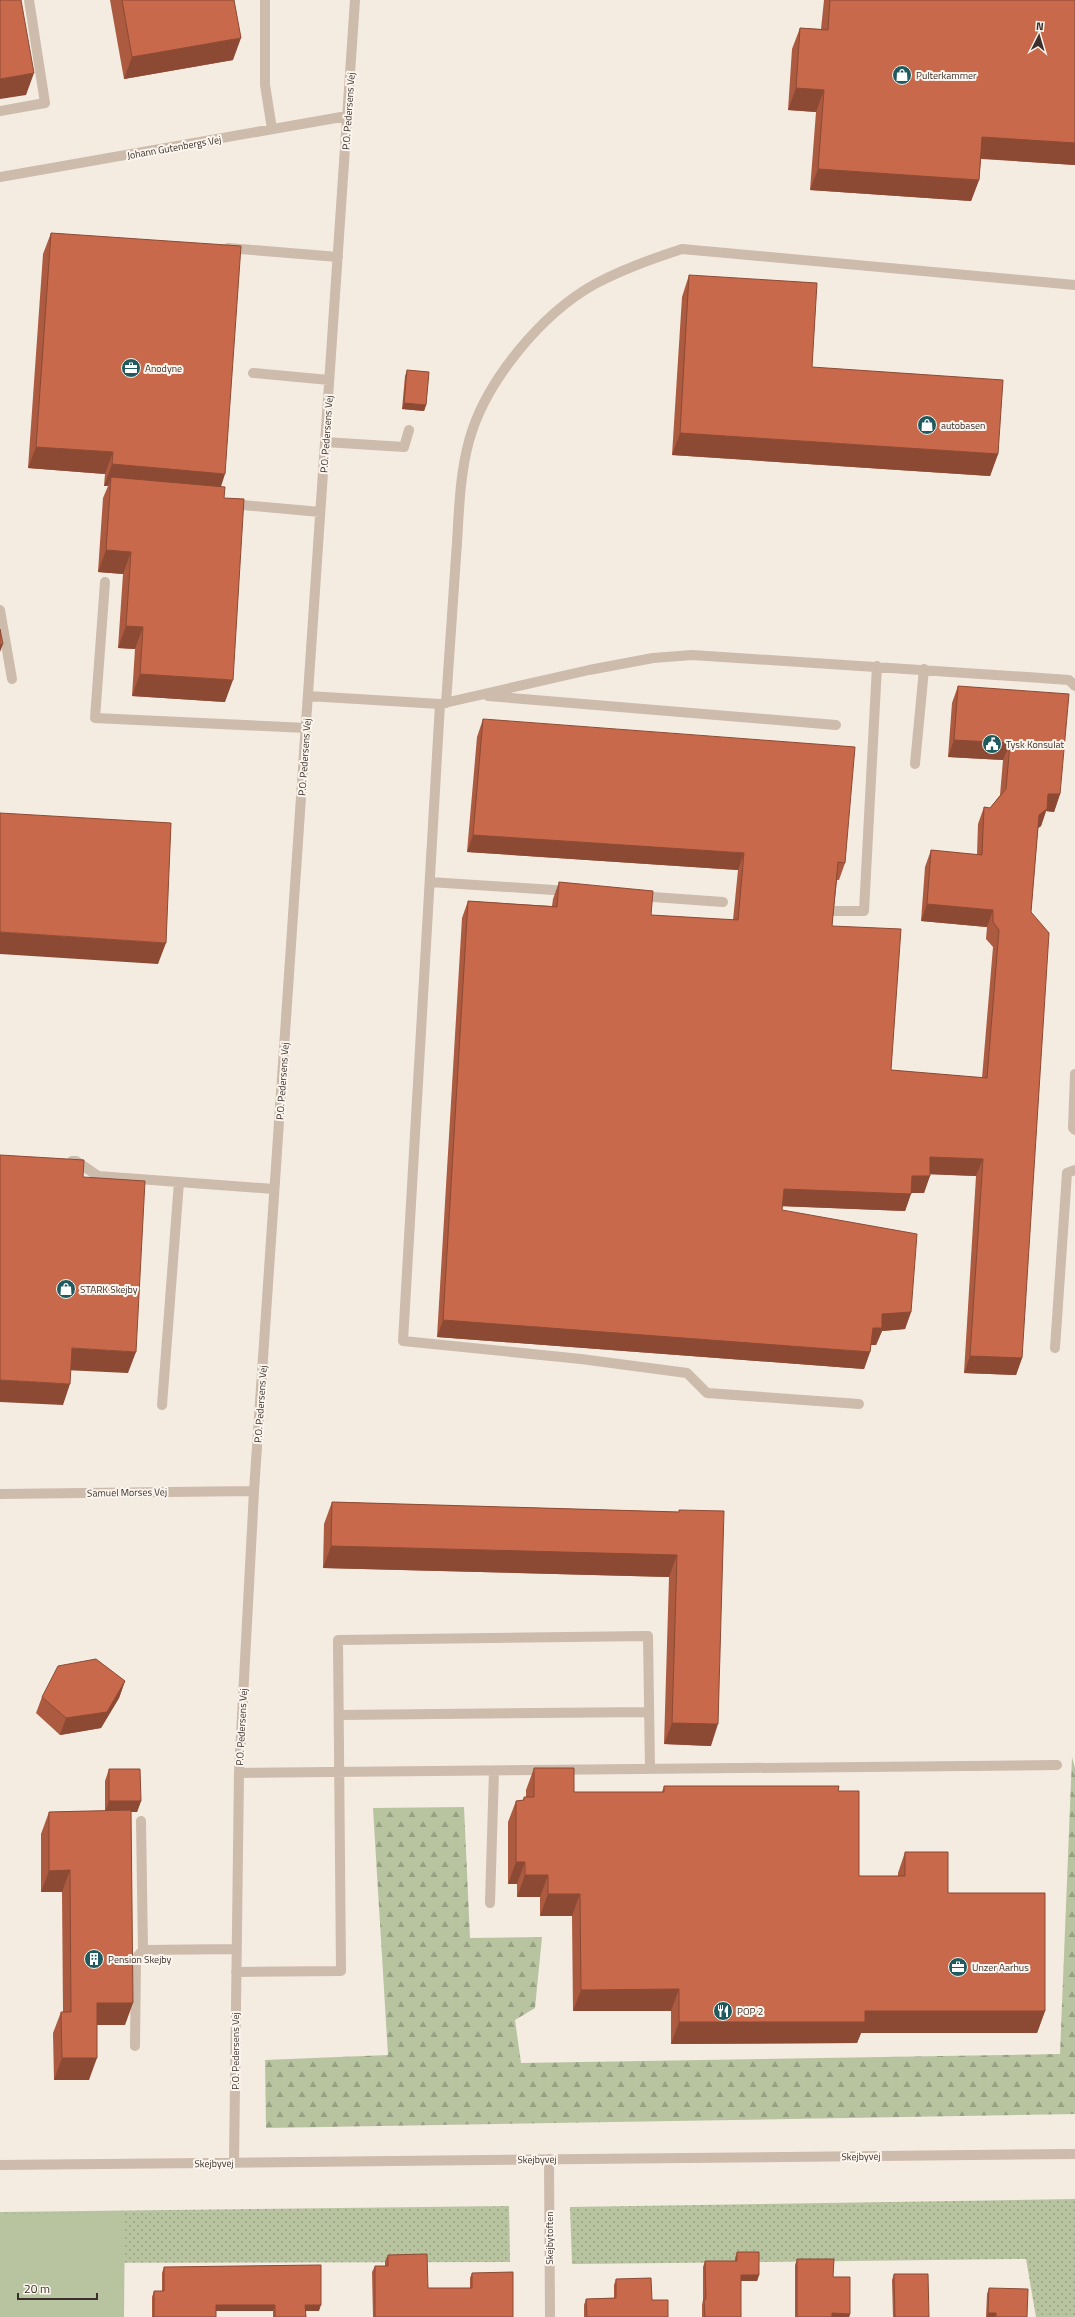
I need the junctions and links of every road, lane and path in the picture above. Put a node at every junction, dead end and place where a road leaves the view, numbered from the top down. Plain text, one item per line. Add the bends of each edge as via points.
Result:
1 (29, 0) edge
2 (266, 0) edge
3 (355, 0) edge
4 (0, 111) edge
5 (347, 116) junction
6 (272, 129) junction
7 (0, 177) edge
8 (219, 248) edge
9 (338, 257) junction
10 (1075, 285) edge
11 (253, 373) dead end
12 (329, 380) junction
13 (409, 430) dead end
14 (325, 442) junction
15 (220, 503) edge
16 (320, 512) junction
17 (105, 582) dead end
18 (0, 610) edge
19 (877, 666) junction
20 (924, 669) junction
21 (12, 679) dead end
22 (1075, 686) edge
23 (478, 695) junction
24 (308, 696) junction
25 (443, 704) junction
26 (836, 725) dead end
27 (306, 728) junction
28 (915, 764) dead end
29 (430, 882) junction
30 (580, 892) edge
31 (628, 895) edge
32 (723, 902) dead end
33 (835, 911) edge
34 (1075, 1074) edge
35 (1075, 1130) edge
36 (61, 1160) edge
37 (1075, 1170) edge
38 (178, 1182) junction
39 (274, 1189) junction
40 (1055, 1348) dead end
41 (859, 1404) dead end
42 (162, 1405) dead end
43 (254, 1491) junction
44 (0, 1494) edge
45 (649, 1712) junction
46 (338, 1715) junction
47 (1057, 1765) dead end
48 (650, 1769) junction
49 (494, 1771) junction
50 (339, 1772) junction
51 (239, 1773) junction
52 (141, 1821) dead end
53 (490, 1903) dead end
54 (236, 1949) junction
55 (143, 1950) junction
56 (236, 1972) junction
57 (135, 2046) dead end
58 (1075, 2154) edge
59 (549, 2159) junction
60 (234, 2162) junction
61 (0, 2165) edge
62 (550, 2317) edge

1 - 4 street via 45,103
2 - 6 street via 265,85
3 - 5 street, P.O. Pedersens Vej
5 - 6 street, Johann Gutenbergs Vej
5 - 9 street, P.O. Pedersens Vej
6 - 7 street, Johann Gutenbergs Vej
8 - 9 street
9 - 12 street, P.O. Pedersens Vej
10 - 25 street via 682,249 638,264 594,285 554,314 509,360 484,402 469,440 461,481
11 - 12 street
12 - 14 street, P.O. Pedersens Vej
13 - 14 street via 404,447
14 - 16 street, P.O. Pedersens Vej
15 - 16 street
16 - 24 street, P.O. Pedersens Vej
17 - 27 street via 95,718
18 - 21 street
19 - 20 street
19 - 23 street via 692,655 653,658
19 - 33 street via 864,911
20 - 22 street via 1069,680
20 - 28 street
23 - 25 street
23 - 26 street
24 - 25 street
24 - 27 street, P.O. Pedersens Vej
25 - 29 street
27 - 39 street, P.O. Pedersens Vej
29 - 30 street
29 - 41 street via 403,1341 581,1359 687,1373 707,1393
31 - 32 street
34 - 35 street
36 - 38 street via 76,1161 98,1176
37 - 40 street via 1067,1173
38 - 39 street
38 - 42 street
39 - 43 street, P.O. Pedersens Vej
43 - 44 street, Samuel Morses Vej
43 - 51 street, P.O. Pedersens Vej
45 - 46 street
45 - 46 street via 648,1636 338,1640
45 - 48 street
46 - 50 street
47 - 48 street
48 - 49 street
49 - 50 street
49 - 53 street
50 - 51 street
50 - 56 street via 341,1971
51 - 54 street, P.O. Pedersens Vej
52 - 55 street
54 - 55 street
54 - 56 street, P.O. Pedersens Vej
55 - 57 street via 136,1958
56 - 60 street, P.O. Pedersens Vej
58 - 59 street, Skejbyvej
59 - 60 street, Skejbyvej
59 - 62 street, Skejbytoften
60 - 61 street, Skejbyvej

